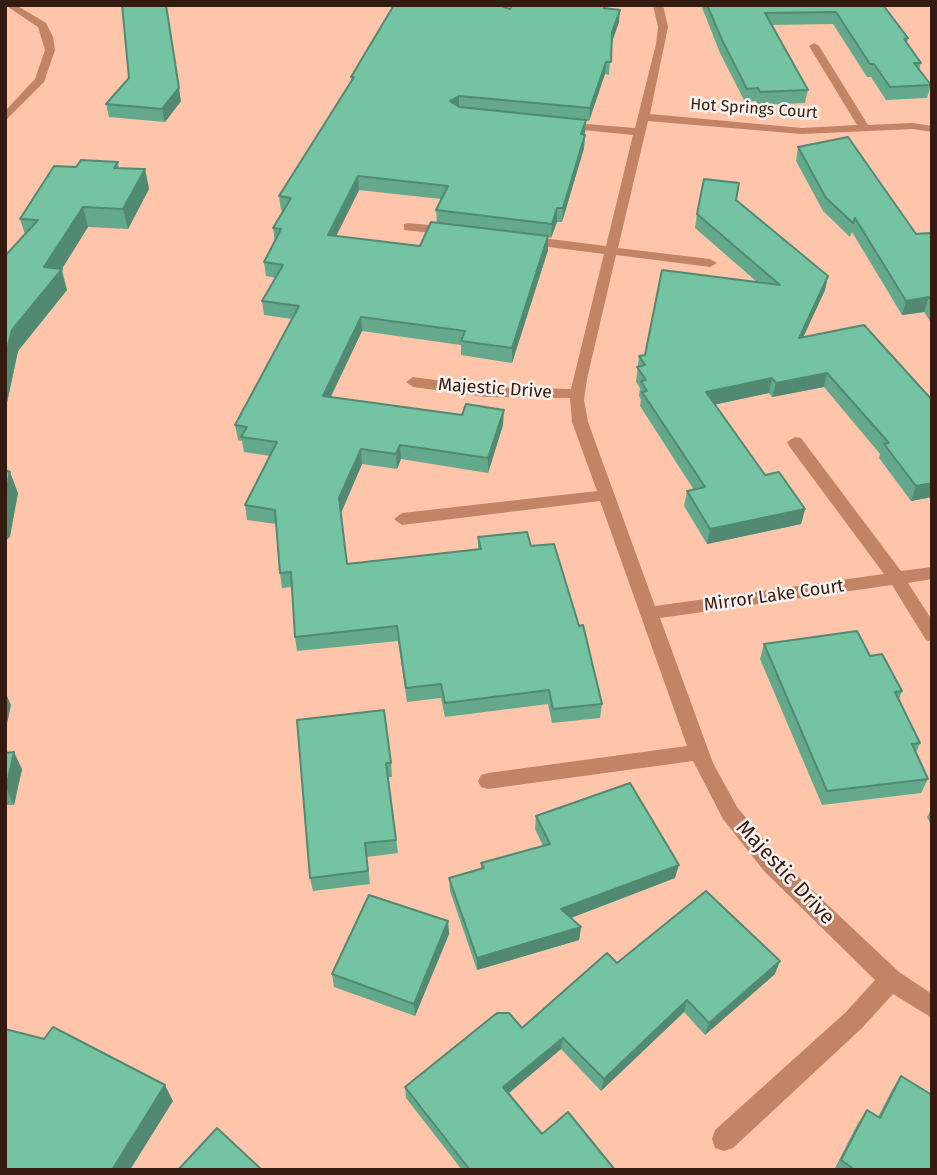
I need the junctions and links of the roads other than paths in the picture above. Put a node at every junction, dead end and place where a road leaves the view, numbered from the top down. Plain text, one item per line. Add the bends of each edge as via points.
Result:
1 (9, 5) edge
2 (657, 5) edge
3 (814, 46) dead end
4 (5, 118) edge
5 (556, 124) edge
6 (641, 124) junction
7 (864, 128) junction
8 (932, 129) edge
9 (408, 227) dead end
10 (462, 233) edge
11 (516, 239) edge
12 (611, 250) junction
13 (710, 263) dead end
14 (413, 382) dead end
15 (578, 394) junction
16 (795, 442) dead end
17 (607, 495) junction
18 (402, 519) dead end
19 (932, 573) edge
20 (897, 579) junction
21 (650, 613) junction
22 (932, 635) edge
23 (699, 752) junction
24 (488, 781) dead end
25 (891, 980) junction
26 (932, 1007) edge
27 (724, 1139) dead end

1 - 4 street via 42,25 50,50 40,80
2 - 6 street, Majestic Drive via 663,26 661,44
3 - 7 street, Hot Springs Court
5 - 6 street
6 - 7 street, Hot Springs Court
6 - 12 street, Majestic Drive
7 - 8 street, Hot Springs Court via 913,125
9 - 10 street
11 - 12 street
12 - 13 street
12 - 15 street, Majestic Drive
14 - 15 street, Majestic Drive via 486,392
15 - 17 street, Majestic Drive via 580,422
16 - 20 street
17 - 18 street
17 - 21 street, Majestic Drive
19 - 20 street, Mirror Lake Court
20 - 21 street, Mirror Lake Court
20 - 22 street
21 - 23 street, Majestic Drive
23 - 24 street
23 - 25 street, Majestic Drive via 730,813 771,864
25 - 26 street, Majestic Drive
25 - 27 street

